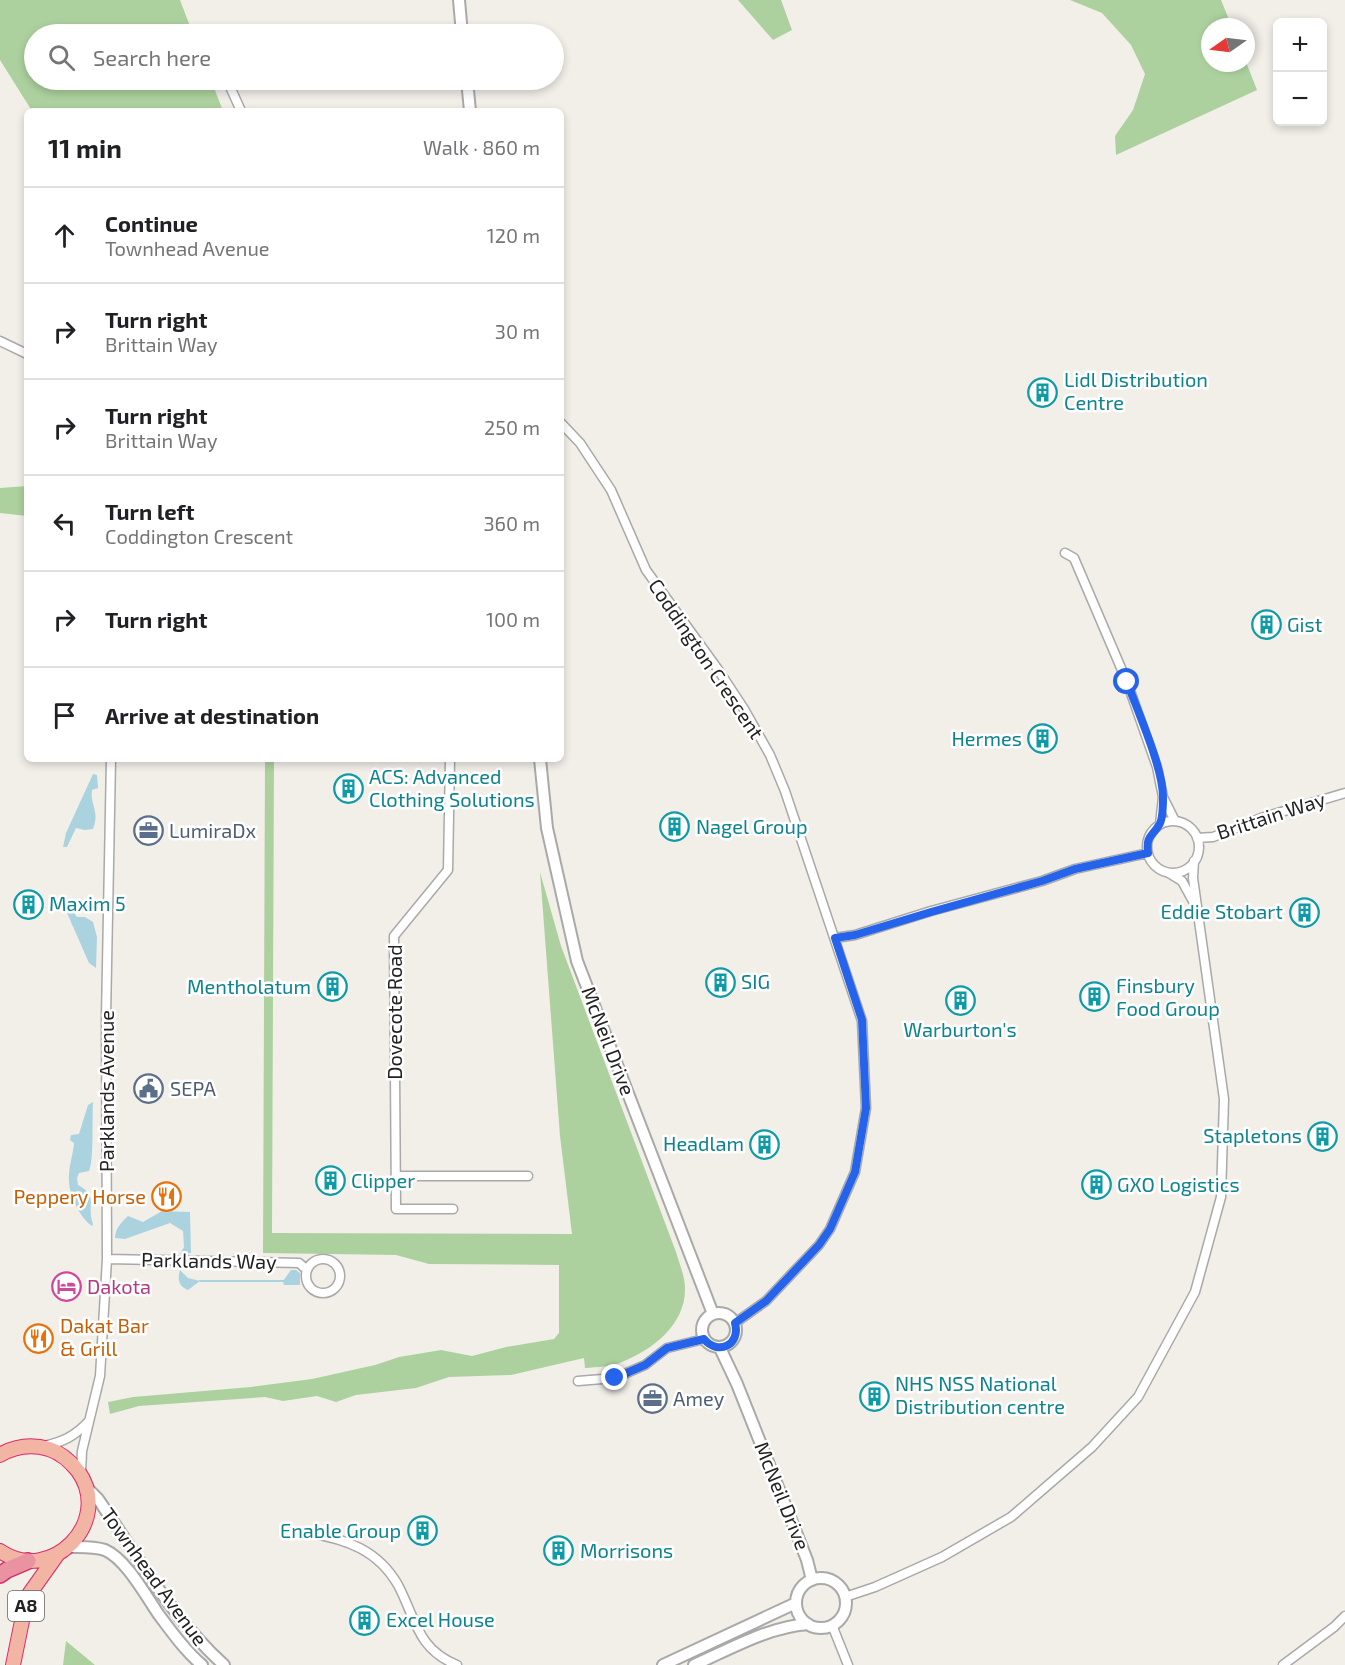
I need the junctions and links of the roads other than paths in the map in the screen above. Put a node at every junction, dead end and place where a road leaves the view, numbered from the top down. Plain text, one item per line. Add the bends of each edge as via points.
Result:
1 (459, 0) edge
2 (461, 24) edge
3 (232, 90) edge
4 (468, 90) edge
5 (240, 108) edge
6 (470, 108) edge
7 (0, 341) edge
8 (24, 353) edge
9 (564, 426) edge
10 (1065, 553) dead end
11 (111, 762) edge
12 (450, 762) edge
13 (540, 762) edge
14 (1345, 793) edge
15 (1163, 797) junction
16 (1174, 821) junction
17 (1160, 825) junction
18 (1197, 838) junction
19 (1148, 853) junction
20 (1194, 861) junction
21 (1166, 872) junction
22 (1197, 906) junction
23 (835, 938) junction
24 (396, 1176) junction
25 (528, 1176) dead end
26 (453, 1209) dead end
27 (107, 1259) junction
28 (307, 1270) junction
29 (713, 1314) junction
30 (735, 1323) junction
31 (704, 1339) junction
32 (720, 1348) junction
33 (578, 1381) dead end
34 (89, 1421) junction
35 (40, 1447) junction
36 (2, 1453) edge
37 (83, 1481) junction
38 (309, 1533) dead end
39 (0, 1551) edge
40 (62, 1551) junction
41 (28, 1561) junction
42 (0, 1575) edge
43 (812, 1580) junction
44 (845, 1597) junction
45 (796, 1603) junction
46 (1345, 1616) edge
47 (808, 1624) junction
48 (832, 1625) junction
49 (13, 1665) edge
50 (202, 1665) edge
51 (224, 1665) edge
52 (457, 1665) edge
53 (663, 1665) edge
54 (694, 1665) edge
55 (848, 1665) edge
56 (1283, 1665) edge

1 - 2 street
3 - 5 street
4 - 6 street
7 - 8 street
9 - 23 street, Coddington Crescent via 580,443 610,490 646,570 717,668 770,755
10 - 15 street via 1074,558 1127,682 1157,767
11 - 27 street, Parklands Avenue
12 - 24 street, Dovecote Road via 448,870 394,936
13 - 29 street, McNeil Drive via 547,828 577,961
14 - 18 street, Brittain Way via 1213,837
15 - 16 street
15 - 17 street
16 - 17 street
16 - 18 street, Brittain Way via 1189,826
17 - 19 street via 1150,835
18 - 20 street, Brittain Way via 1199,846
19 - 21 street via 1153,863
19 - 23 street via 1075,869
20 - 21 street via 1182,871
20 - 22 street
21 - 22 street via 1182,881
22 - 44 street via 1224,1099 1221,1197 1195,1292 1138,1397 1092,1447 1011,1517 942,1557
23 - 30 street, Coddington Crescent via 862,1020 866,1108 855,1172 819,1245 766,1301
24 - 25 street
24 - 26 street, Dovecote Road via 396,1209
27 - 28 street, Parklands Way via 299,1263
27 - 34 street, Parklands Avenue via 100,1376
28 - 28 street via 315,1261 328,1259 338,1266 340,1280 333,1290 321,1293 309,1284
29 - 30 street via 729,1316
29 - 31 street via 704,1322
30 - 32 street, Coddington Crescent via 733,1341
31 - 32 street
31 - 33 street via 667,1348 645,1365 615,1378
32 - 43 street, McNeil Drive
34 - 35 street via 70,1438
34 - 37 street, Parklands Avenue via 82,1451
35 - 36 highway
35 - 37 highway via 64,1456
37 - 40 highway via 88,1498 86,1520
37 - 51 street, Townhead Avenue via 187,1627
38 - 52 street via 345,1540 381,1563 397,1584 420,1636 431,1650
39 - 41 highway
40 - 41 highway
40 - 49 highway, A8 via 30,1593
40 - 50 street, Townhead Avenue via 92,1547 115,1556
41 - 42 highway
43 - 44 street via 828,1579 842,1589
43 - 45 street via 800,1589
44 - 48 street via 843,1613
45 - 47 street
45 - 53 street
46 - 56 street
47 - 48 street
47 - 54 street via 791,1625 752,1639
48 - 55 street

